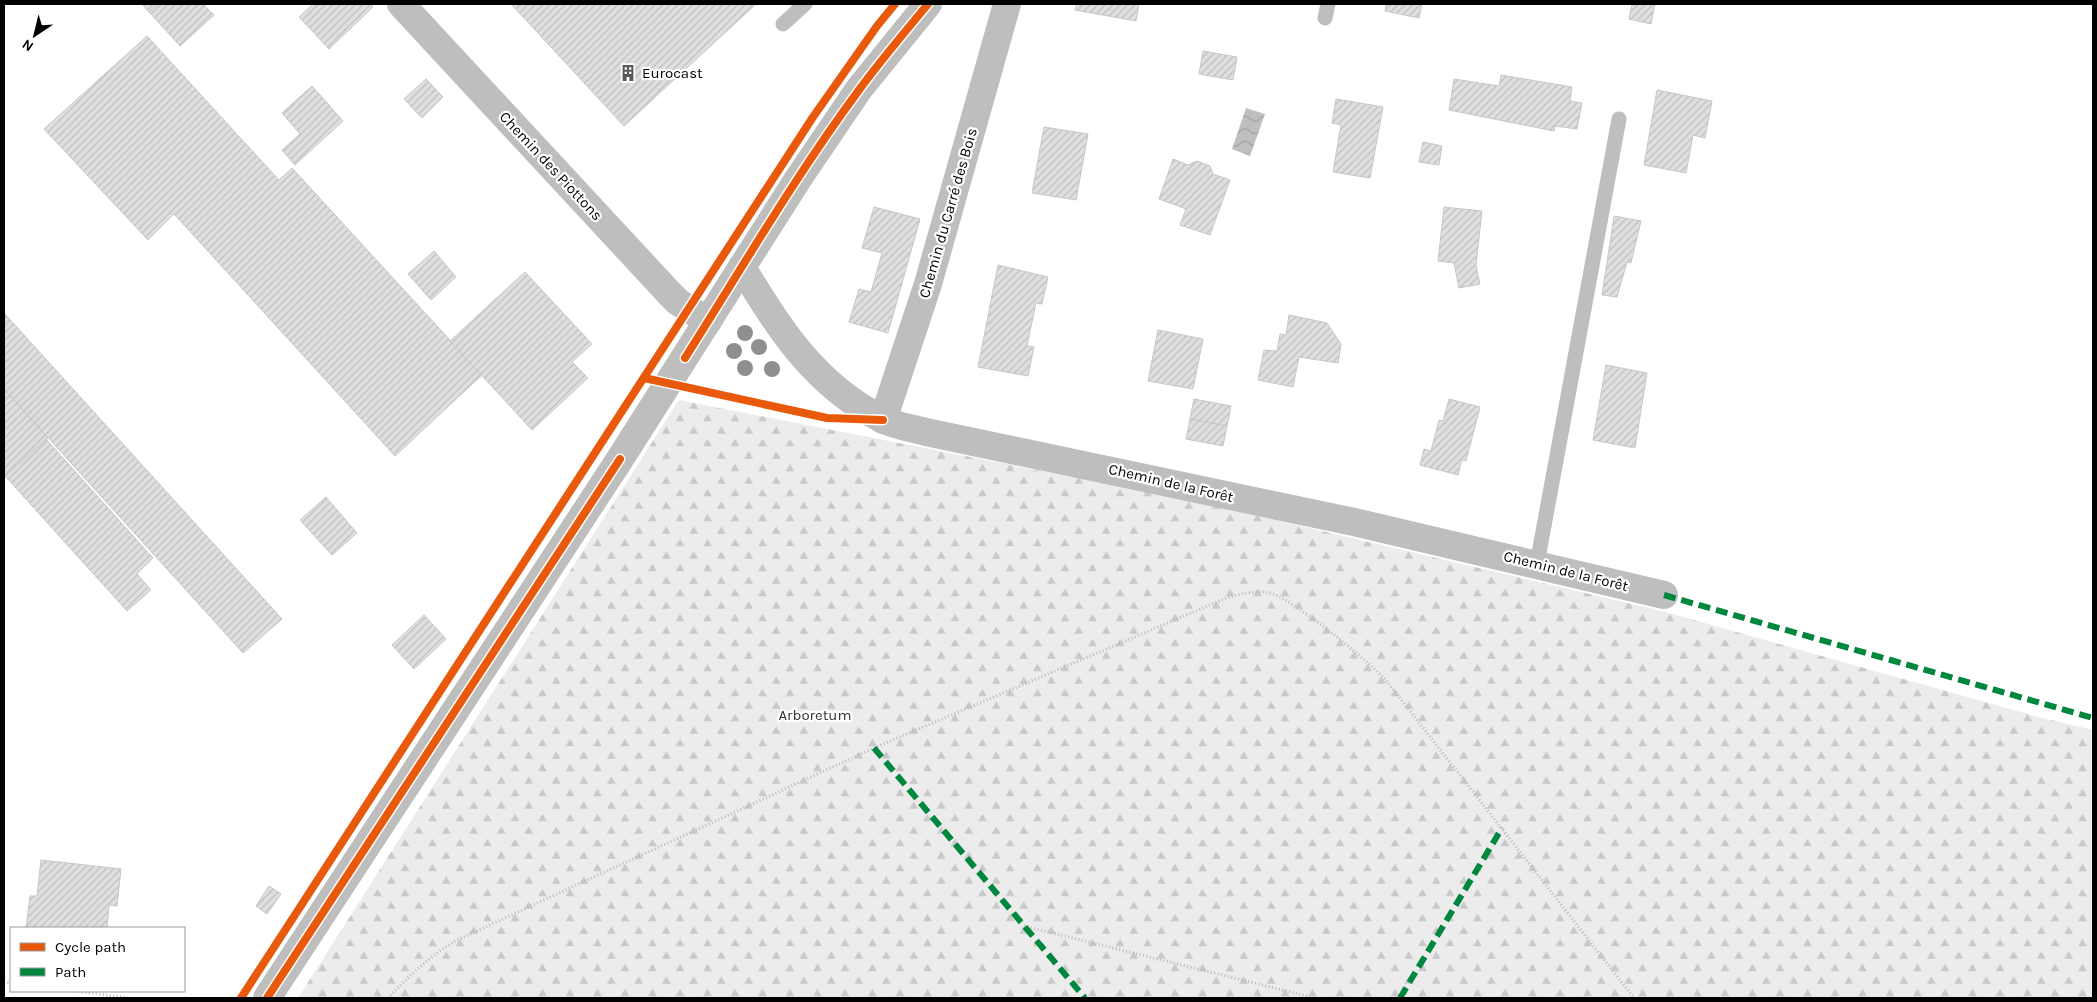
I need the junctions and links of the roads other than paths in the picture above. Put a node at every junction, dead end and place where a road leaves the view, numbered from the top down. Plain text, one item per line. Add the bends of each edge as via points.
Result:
1 (401, 4) edge
2 (805, 4) edge
3 (928, 4) edge
4 (1006, 4) edge
5 (783, 24) dead end
6 (1619, 119) dead end
7 (742, 267) junction
8 (708, 321) junction
9 (883, 420) junction
10 (1537, 564) junction
11 (1664, 595) dead end
12 (267, 998) edge

1 - 8 street, Chemin des Piottons via 669,293
2 - 5 lane
3 - 7 street via 859,89
4 - 9 street, Chemin du Carré des Bois via 928,284
6 - 10 lane
7 - 8 street
7 - 9 street, Chemin de la Forêt via 780,330 805,359 850,399
8 - 12 street
9 - 10 street, Chemin de la Forêt
10 - 11 street, Chemin de la Forêt

